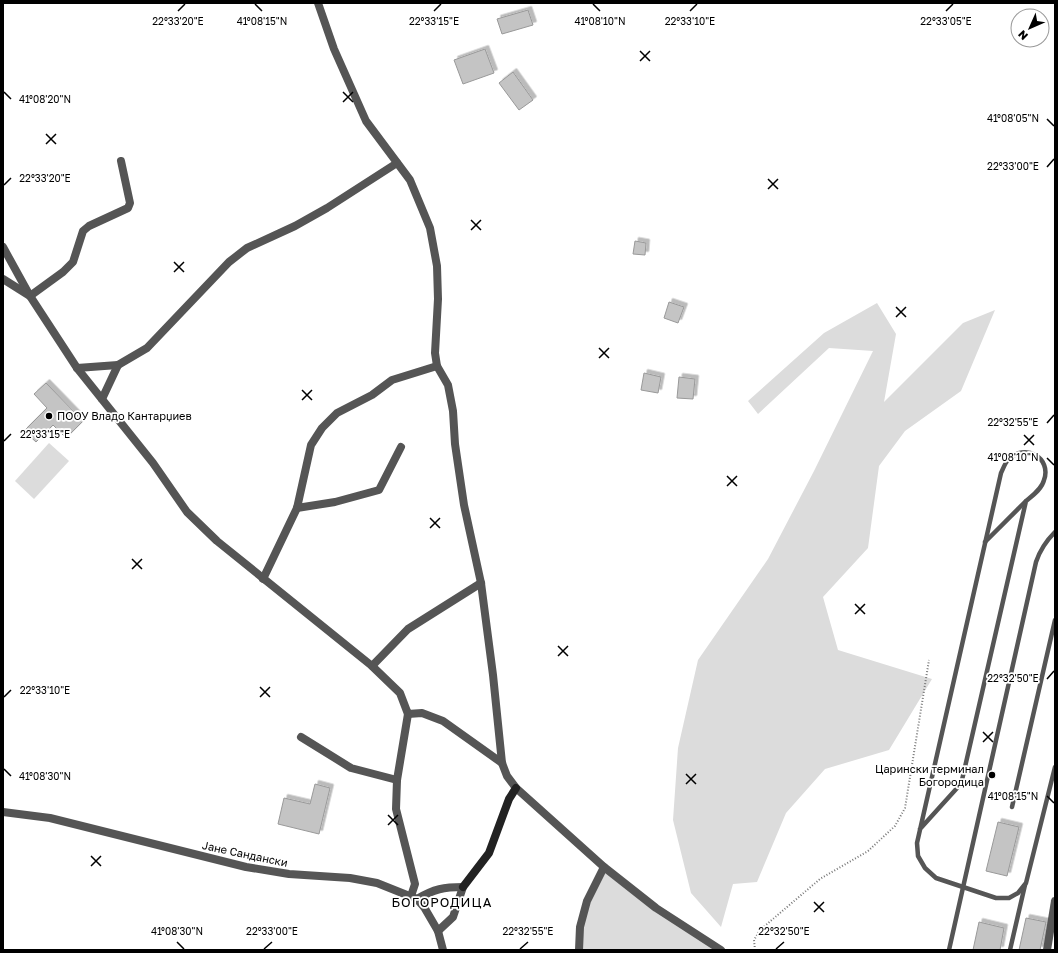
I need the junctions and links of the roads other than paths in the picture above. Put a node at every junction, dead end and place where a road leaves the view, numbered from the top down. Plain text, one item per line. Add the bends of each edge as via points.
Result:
1 (318, 3) edge
2 (121, 161) dead end
3 (397, 162) junction
4 (3, 247) edge
5 (3, 279) edge
6 (30, 296) junction
7 (118, 365) junction
8 (437, 366) junction
9 (77, 368) junction
10 (102, 399) junction
11 (400, 447) dead end
12 (1026, 502) junction
13 (297, 508) junction
14 (1055, 532) edge
15 (985, 542) junction
16 (263, 579) junction
17 (481, 583) junction
18 (1055, 620) edge
19 (372, 666) junction
20 (408, 714) junction
21 (301, 737) dead end
22 (502, 763) junction
23 (1055, 767) edge
24 (397, 780) junction
25 (516, 788) junction
26 (1012, 807) dead end
27 (3, 812) edge
28 (920, 829) junction
29 (604, 867) junction
30 (1026, 883) junction
31 (463, 887) junction
32 (962, 888) junction
33 (414, 898) junction
34 (1055, 901) edge
35 (438, 931) junction
36 (443, 950) edge
37 (579, 950) edge
38 (721, 950) edge
39 (949, 950) edge
40 (1010, 950) edge
41 (1047, 950) edge

1 - 3 street via 334,49 366,121
2 - 6 street via 130,203 128,208 83,231 73,262
3 - 7 street via 327,208 247,248 229,262 146,348
3 - 8 street via 410,180 430,228 437,266
4 - 6 street
5 - 6 street
6 - 9 street
7 - 9 street
7 - 10 street
8 - 13 street via 392,380 372,395 337,413 322,428 311,445
8 - 17 street via 448,385 464,505
9 - 10 street
10 - 16 street via 153,463 187,512
11 - 13 street via 379,490 335,502
12 - 15 lane
12 - 15 lane via 1044,482 1046,472 1043,462 1028,451 1017,453 1008,460 1001,473
12 - 28 lane via 962,780
13 - 16 street
14 - 32 lane via 1040,550 1036,562
15 - 28 lane
16 - 19 street
17 - 19 street via 408,629
17 - 22 street
18 - 26 lane
19 - 20 street via 400,693
20 - 22 street via 422,712 443,720
20 - 24 street
21 - 24 street via 351,768
22 - 25 street
23 - 30 lane
24 - 33 street via 396,809 415,884
25 - 29 street
25 - 31 street via 509,799 489,853
27 - 33 street, Јане Сандански via 50,818 246,867 377,883
28 - 32 lane via 917,842 918,856 924,868 936,878
29 - 37 street via 587,901 580,927
29 - 38 street via 656,908
30 - 32 lane via 1018,893 1009,898 996,898
30 - 40 lane
31 - 33 street via 447,887
31 - 35 street via 453,917
32 - 39 lane
33 - 35 street via 424,907
34 - 41 street
35 - 36 street

